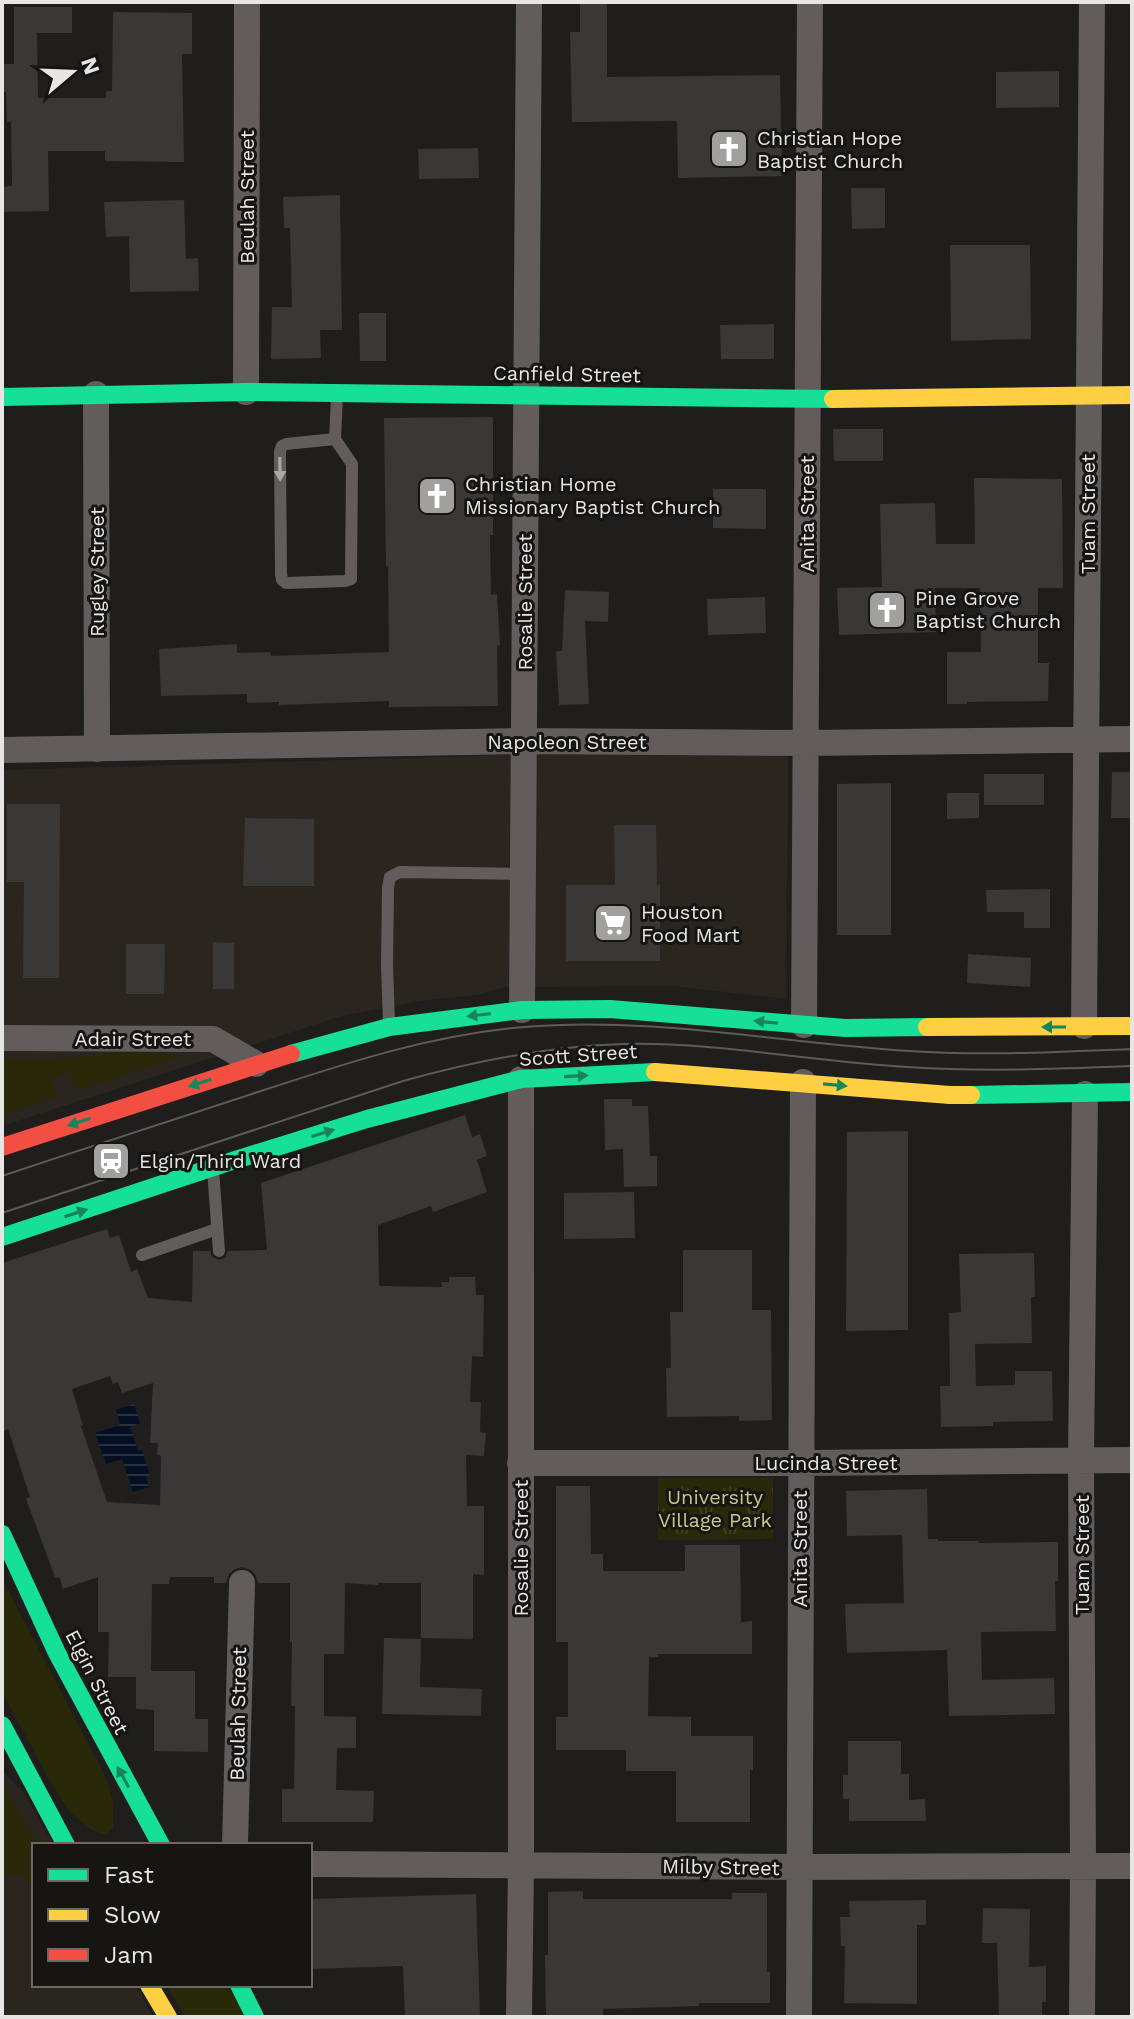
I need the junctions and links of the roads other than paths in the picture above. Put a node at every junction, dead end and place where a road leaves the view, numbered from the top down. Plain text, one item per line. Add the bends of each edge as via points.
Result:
1 (247, 2) edge
2 (529, 2) edge
3 (810, 2) edge
4 (1092, 2) edge
5 (246, 392) junction
6 (337, 393) junction
7 (96, 394) junction
8 (1089, 394) junction
9 (527, 395) junction
10 (1132, 395) edge
11 (2, 397) edge
12 (808, 399) junction
13 (335, 439) junction
14 (1086, 739) junction
15 (1132, 739) edge
16 (524, 741) junction
17 (806, 743) junction
18 (97, 749) junction
19 (2, 750) edge
20 (523, 874) junction
21 (522, 1010) junction
22 (804, 1025) junction
23 (1084, 1026) junction
24 (1132, 1026) edge
25 (389, 1027) junction
26 (2, 1038) edge
27 (256, 1064) junction
28 (521, 1079) junction
29 (803, 1082) junction
30 (1132, 1092) edge
31 (1085, 1094) junction
32 (2, 1147) edge
33 (213, 1167) junction
34 (217, 1229) junction
35 (2, 1237) edge
36 (219, 1251) dead end
37 (142, 1255) dead end
38 (1132, 1460) edge
39 (1081, 1461) junction
40 (520, 1463) junction
41 (801, 1463) junction
42 (2, 1534) edge
43 (242, 1583) dead end
44 (2, 1725) edge
45 (65, 1843) edge
46 (160, 1843) edge
47 (235, 1843) edge
48 (312, 1864) edge
49 (521, 1865) junction
50 (1083, 1865) junction
51 (1132, 1866) edge
52 (798, 1867) junction
53 (150, 1987) edge
54 (240, 1987) edge
55 (168, 2017) edge
56 (255, 2017) edge
57 (519, 2017) edge
58 (799, 2017) edge
59 (1082, 2017) edge

1 - 5 street, Beulah Street
2 - 9 street, Rosalie Street
3 - 12 street, Anita Street
4 - 8 street, Tuam Street
5 - 6 main road, Canfield Street
5 - 7 main road, Canfield Street
6 - 9 main road, Canfield Street
6 - 13 lane
7 - 11 main road, Canfield Street
7 - 18 street, Rugley Street
8 - 10 main road, Canfield Street
8 - 12 main road, Canfield Street
8 - 14 street, Tuam Street
9 - 12 main road, Canfield Street
9 - 16 street, Rosalie Street
12 - 17 street, Anita Street
13 -> 13 lane via 286,444 280,451 281,574 286,583 351,579 352,464
14 - 15 street, Napoleon Street
14 - 17 street, Napoleon Street
14 - 23 street, Tuam Street
16 - 17 street, Napoleon Street
16 - 18 street, Napoleon Street
16 - 20 street, Rosalie Street
17 - 22 street, Anita Street
18 - 19 street, Napoleon Street
20 - 21 street, Rosalie Street
20 - 25 lane via 400,872 390,877
22 -> 21 main road, Scott Street via 610,1009
21 -> 25 main road, Scott Street
23 -> 22 main road, Scott Street
23 - 24 main road, Scott Street
25 - 27 main road, Scott Street
26 - 27 street, Adair Street via 213,1039
27 -> 32 main road, Scott Street
28 -> 29 main road, Scott Street via 664,1071
33 -> 28 main road, Scott Street
28 - 40 street, Rosalie Street
29 -> 31 main road, Scott Street via 950,1095
29 - 41 street, Anita Street
30 - 31 main road, Scott Street
31 - 39 street, Tuam Street
33 - 34 lane
35 -> 33 main road, Scott Street
34 - 36 lane
34 - 37 lane
38 - 39 street, Lucinda Street
39 - 41 street, Lucinda Street
39 - 50 street, Tuam Street
40 - 41 street, Lucinda Street
40 - 49 street, Rosalie Street
41 - 52 street, Anita Street
46 -> 42 main road, Elgin Street via 31,1603
43 - 47 street, Beulah Street
44 - 45 main road
48 - 49 street, Milby Street
49 - 52 street, Milby Street
49 - 57 street, Rosalie Street
50 - 51 street, Milby Street
50 - 52 street, Milby Street
50 - 59 street, Tuam Street
52 - 58 street, Anita Street
53 - 55 main road
54 - 56 main road

